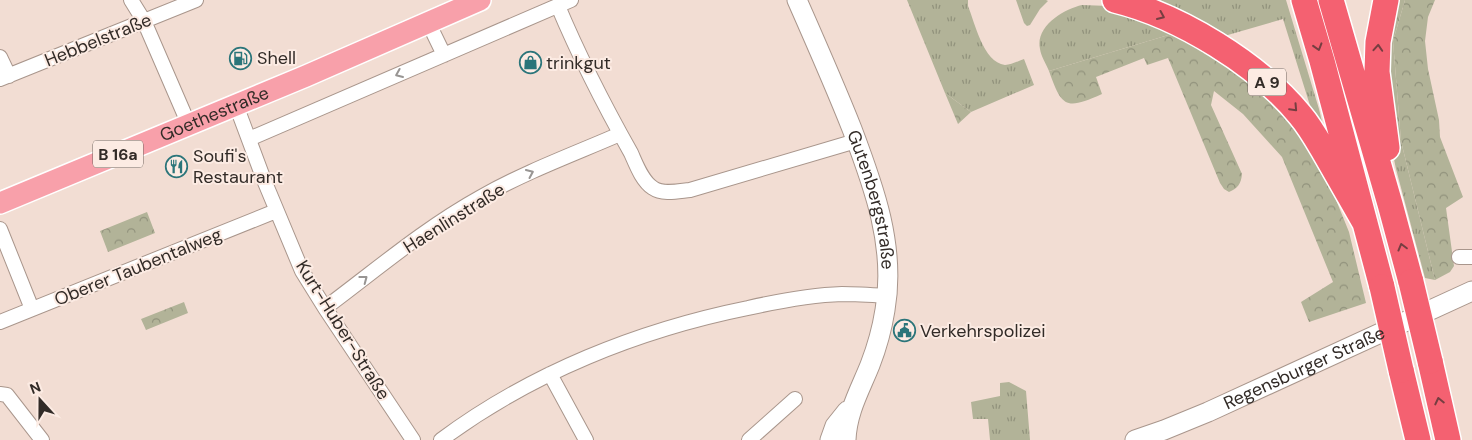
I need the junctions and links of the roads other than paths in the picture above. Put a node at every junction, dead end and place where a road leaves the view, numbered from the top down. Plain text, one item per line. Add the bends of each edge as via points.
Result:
1 (132, 0) edge
2 (196, 0) edge
3 (480, 0) edge
4 (571, 0) edge
5 (797, 0) edge
6 (1115, 0) edge
7 (1304, 0) edge
8 (1332, 0) edge
9 (1338, 0) edge
10 (1386, 0) edge
11 (558, 6) junction
12 (144, 21) junction
13 (428, 22) junction
14 (444, 55) junction
15 (0, 57) edge
16 (4, 78) edge
17 (236, 105) junction
18 (189, 125) junction
19 (620, 134) junction
20 (249, 139) junction
21 (856, 141) junction
22 (1385, 166) junction
23 (0, 202) edge
24 (1390, 204) junction
25 (276, 211) junction
26 (1366, 223) junction
27 (0, 229) edge
28 (1472, 291) edge
29 (887, 296) junction
30 (325, 308) junction
31 (32, 309) junction
32 (0, 322) edge
33 (550, 374) junction
34 (0, 394) edge
35 (795, 399) dead end
36 (837, 435) edge
37 (42, 440) edge
38 (413, 440) edge
39 (441, 440) edge
40 (586, 440) edge
41 (749, 440) edge
42 (822, 440) edge
43 (1135, 440) edge
44 (1418, 440) edge
45 (1448, 440) edge

1 - 12 street
2 - 12 street, Hebbelstraße
3 - 13 main road, Goethestraße / B 16a
4 - 11 street, Goethestraße
5 - 21 street, Gutenbergstraße
6 -> 26 highway, A 9 via 1140,7 1200,36 1238,58 1269,83 1316,137
7 -> 26 highway, A 9
8 - 24 highway
9 - 22 highway
22 -> 10 highway via 1387,146 1377,72 1378,42
11 - 14 street, Goethestraße
11 - 19 street
12 - 16 street, Hebbelstraße
12 - 18 street
13 - 14 street
13 - 17 main road, Goethestraße / B 16a
14 -> 20 street, Goethestraße
15 - 16 street
17 - 18 main road, Goethestraße / B 16a
17 - 20 street, Kurt-Huber-Straße
18 - 23 main road, Goethestraße / B 16a
19 - 21 street via 645,179 653,188 663,192 690,190
30 -> 19 street, Haenlinstraße via 436,225 480,197
20 - 25 street, Kurt-Huber-Straße
21 - 29 street, Gutenbergstraße via 886,239
22 - 24 highway
45 -> 24 highway, bridge
25 - 30 street, Kurt-Huber-Straße via 302,272
25 - 31 street, Oberer Taubentalweg
26 - 44 highway, A 9, bridge
27 - 31 street
28 - 43 street, Regensburger Straße via 1208,412
29 - 33 street via 841,294 787,300 706,316 622,343
29 - 36 street, Gutenbergstraße via 880,336 870,365 853,404 846,431
30 - 38 street, Kurt-Huber-Straße
31 - 32 street, Oberer Taubentalweg
33 - 39 street
33 - 40 street
34 - 37 street via 7,395
35 - 41 street
36 - 42 street

